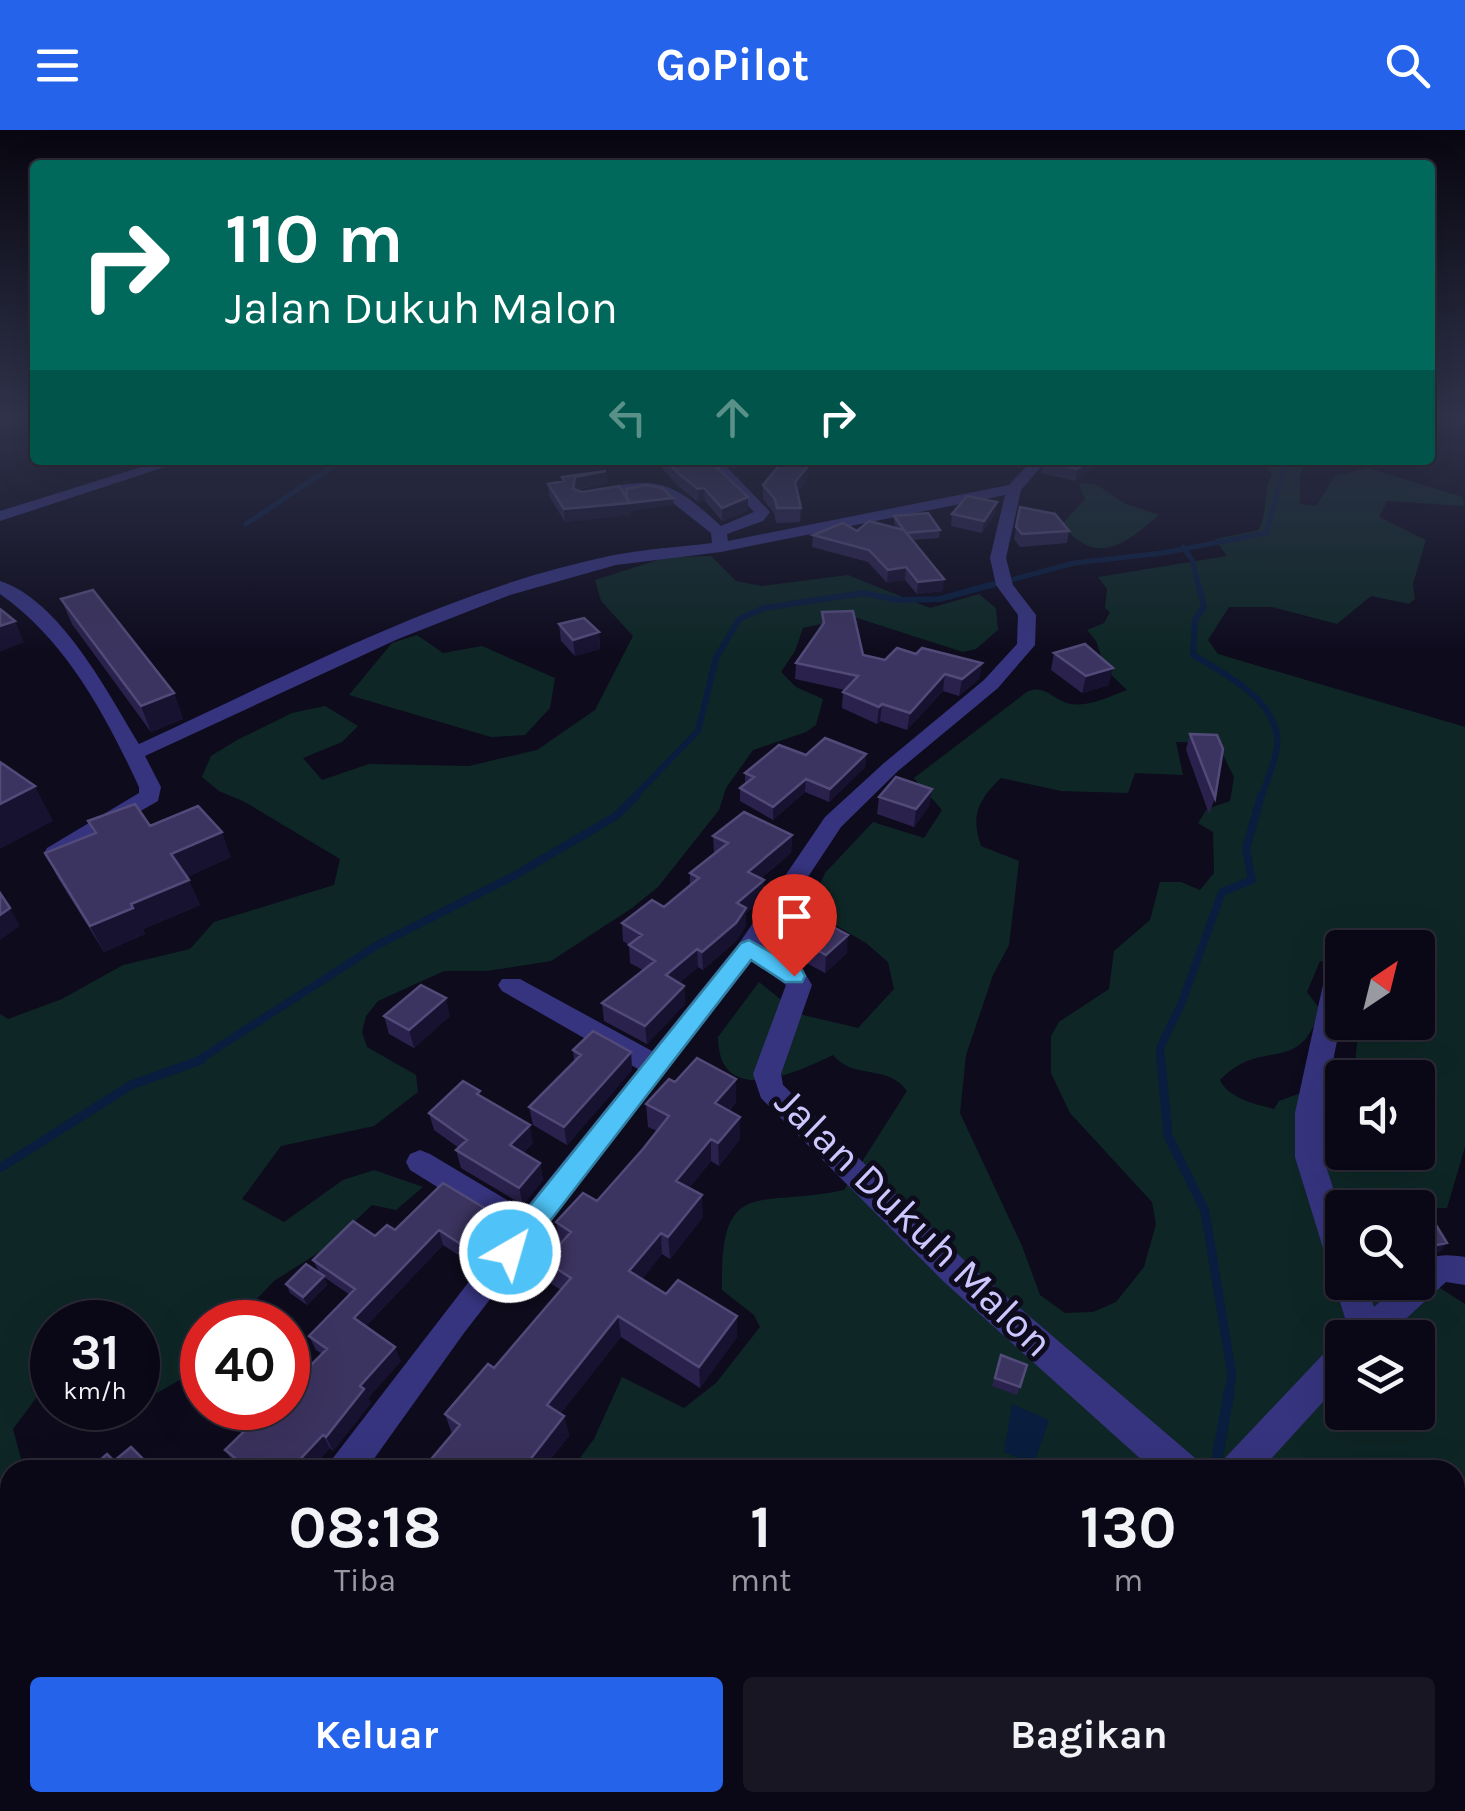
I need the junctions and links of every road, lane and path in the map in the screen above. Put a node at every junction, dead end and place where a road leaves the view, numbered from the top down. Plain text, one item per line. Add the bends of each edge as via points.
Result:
1 (65, 495) edge
2 (585, 495) edge
3 (676, 495) edge
4 (746, 495) edge
5 (977, 495) edge
6 (1013, 495) edge
7 (582, 496) edge
8 (0, 516) edge
9 (720, 540) junction
10 (0, 586) edge
11 (134, 754) junction
12 (55, 852) edge
13 (749, 948) junction
14 (512, 985) dead end
15 (1325, 1040) edge
16 (654, 1066) junction
17 (420, 1162) dead end
18 (1325, 1207) edge
19 (529, 1228) junction
20 (1465, 1271) edge
21 (1382, 1320) edge
22 (1325, 1377) edge
23 (352, 1460) edge
24 (1167, 1460) edge
25 (1246, 1460) edge

1 - 8 street
2 - 7 street
3 - 9 street
4 - 9 street via 762,512
5 - 9 street
6 - 13 street via 998,558 1003,582 1027,616 1026,645 992,684 833,822
9 - 11 street via 504,590
10 - 11 street via 71,651
11 - 12 street via 150,796
13 - 16 street
13 - 24 street, Jalan Dukuh Malon via 799,985 767,1074 771,1090 954,1271
14 - 16 street
15 - 18 street via 1309,1113 1309,1158
16 - 19 street
17 - 19 street
19 - 23 street
20 - 21 street via 1440,1267
22 - 25 street

